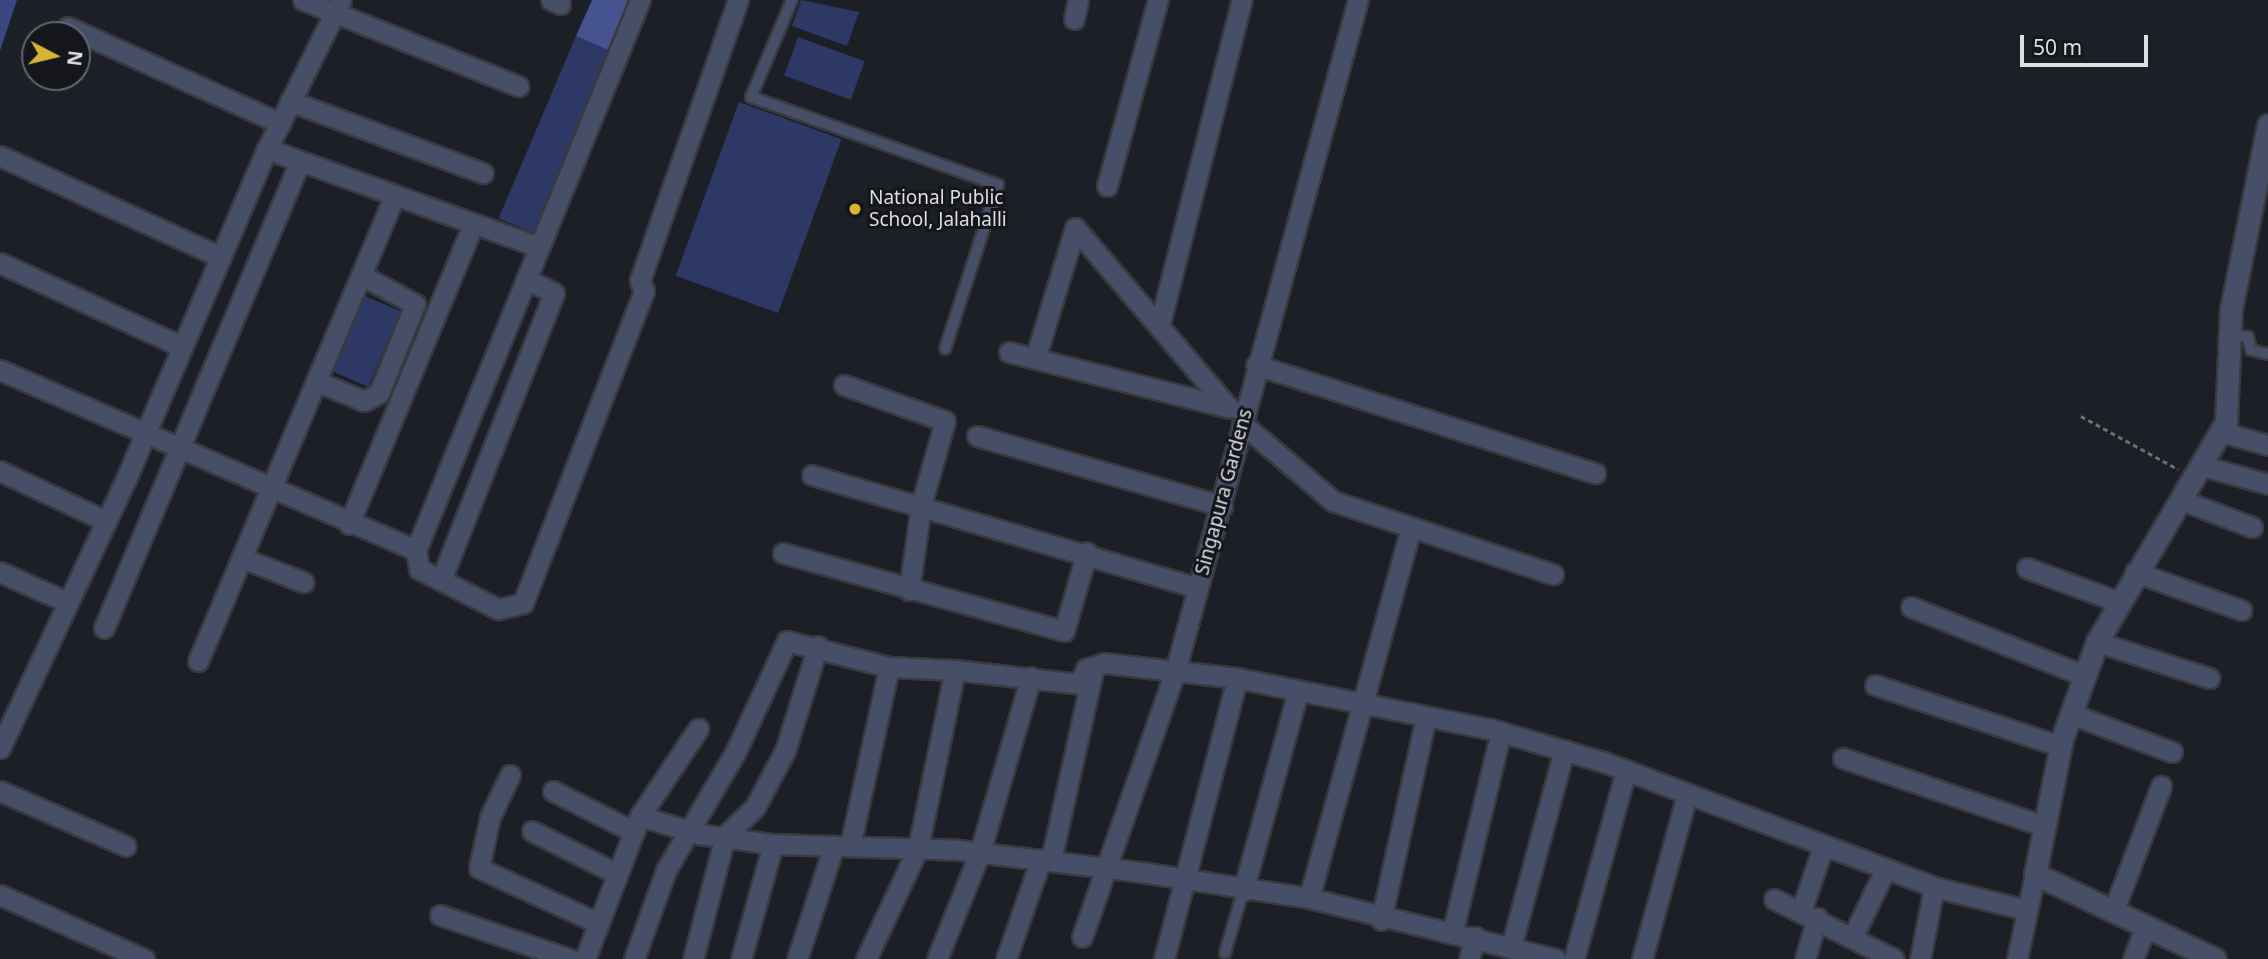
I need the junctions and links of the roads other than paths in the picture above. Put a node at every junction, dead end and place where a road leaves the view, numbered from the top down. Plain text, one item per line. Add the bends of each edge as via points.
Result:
1 (303, 0) edge
2 (640, 0) edge
3 (738, 0) edge
4 (792, 0) edge
5 (1158, 0) edge
6 (1242, 0) edge
7 (1358, 0) edge
8 (338, 7) edge
9 (91, 37) edge
10 (518, 86) dead end
11 (290, 101) junction
12 (280, 122) junction
13 (2268, 125) edge
14 (267, 149) junction
15 (0, 156) edge
16 (300, 161) junction
17 (483, 173) dead end
18 (2263, 174) edge
19 (1108, 186) dead end
20 (394, 197) junction
21 (472, 227) junction
22 (539, 247) junction
23 (221, 257) junction
24 (0, 263) edge
25 (361, 275) junction
26 (526, 279) junction
27 (1159, 327) junction
28 (2232, 335) junction
29 (183, 347) junction
30 (945, 349) dead end
31 (1009, 352) dead end
32 (2268, 354) edge
33 (1035, 359) junction
34 (1256, 365) junction
35 (0, 370) edge
36 (316, 381) junction
37 (844, 385) dead end
38 (1239, 415) junction
39 (2221, 432) junction
40 (146, 434) junction
41 (978, 436) dead end
42 (2268, 445) edge
43 (180, 449) junction
44 (0, 471) edge
45 (1595, 473) dead end
46 (2200, 473) junction
47 (812, 475) dead end
48 (2268, 484) edge
49 (271, 489) junction
50 (2184, 501) junction
51 (921, 505) junction
52 (1222, 506) junction
53 (106, 521) junction
54 (349, 524) junction
55 (1411, 527) junction
56 (2252, 527) dead end
57 (416, 550) junction
58 (1087, 552) junction
59 (783, 553) dead end
60 (242, 558) junction
61 (2027, 568) dead end
62 (0, 572) edge
63 (2135, 572) junction
64 (1553, 574) dead end
65 (440, 580) junction
66 (303, 582) dead end
67 (1198, 588) junction
68 (909, 590) junction
69 (67, 602) junction
70 (2119, 602) junction
71 (1911, 607) dead end
72 (2241, 610) dead end
73 (104, 628) dead end
74 (2097, 642) junction
75 (818, 646) junction
76 (198, 661) dead end
77 (1094, 663) junction
78 (889, 667) junction
79 (955, 670) junction
80 (1175, 671) junction
81 (2085, 676) junction
82 (1031, 677) junction
83 (1237, 678) junction
84 (2209, 678) dead end
85 (1875, 685) dead end
86 (1298, 692) junction
87 (1358, 705) junction
88 (2071, 714) junction
89 (1426, 717) junction
90 (698, 729) dead end
91 (1501, 732) junction
92 (2060, 746) junction
93 (0, 748) edge
94 (1564, 750) junction
95 (2172, 752) dead end
96 (1843, 758) dead end
97 (1626, 771) junction
98 (510, 775) dead end
99 (2161, 786) dead end
100 (0, 791) edge
101 (554, 791) dead end
102 (1687, 794) junction
103 (637, 824) junction
104 (2044, 826) junction
105 (686, 830) junction
106 (532, 831) dead end
107 (725, 836) junction
108 (773, 844) junction
109 (125, 846) dead end
110 (842, 846) junction
111 (1823, 847) junction
112 (918, 848) junction
113 (980, 852) junction
114 (1046, 859) junction
115 (1107, 867) junction
116 (1885, 870) junction
117 (617, 874) junction
118 (2035, 874) junction
119 (1183, 880) junction
120 (1934, 887) junction
121 (1243, 891) junction
122 (0, 895) edge
123 (1309, 898) junction
124 (1774, 899) dead end
125 (2027, 910) junction
126 (2113, 912) junction
127 (440, 915) dead end
128 (1809, 915) junction
129 (1381, 920) junction
130 (596, 922) junction
131 (2145, 927) junction
132 (1452, 934) junction
133 (1082, 937) dead end
134 (1475, 937) junction
135 (1852, 938) junction
136 (1511, 947) junction
137 (1225, 953) dead end
138 (144, 959) edge
139 (570, 959) edge
140 (585, 959) edge
141 (634, 959) edge
142 (693, 959) edge
143 (741, 959) edge
144 (797, 959) edge
145 (866, 959) edge
146 (937, 959) edge
147 (1006, 959) edge
148 (1164, 959) edge
149 (1469, 959) edge
150 (1556, 959) edge
151 (1574, 959) edge
152 (1642, 959) edge
153 (1805, 959) edge
154 (1894, 959) edge
155 (1920, 959) edge
156 (2017, 959) edge
157 (2133, 959) edge
158 (2215, 959) edge

1 - 8 street
2 - 22 street
3 - 65 street via 640,280 644,291 523,603 498,609
4 - 30 lane via 751,97 998,185
5 - 19 street
6 - 27 street
7 - 34 street, Singapura Gardens
8 - 10 street
8 - 11 street
9 - 12 street
11 - 12 street
11 - 17 street
12 - 14 street
13 - 18 street
14 - 16 street
14 - 23 street
15 - 23 street
16 - 20 street
16 - 43 street
18 - 28 street via 2237,273
20 - 21 street
20 - 25 street
21 - 22 street
21 - 54 street
22 - 26 street
23 - 29 street
24 - 29 street
25 - 36 street
25 - 36 street via 415,304 379,393 364,401
26 - 57 street
26 - 65 street via 554,293
27 - 33 street via 1075,228
27 - 38 street
28 - 32 lane via 2249,338 2251,349
28 - 39 street
29 - 40 street
31 - 33 street
33 - 38 street
34 - 38 street, Singapura Gardens
34 - 45 street
35 - 40 street
36 - 49 street
37 - 51 street via 944,421
38 - 52 street, Singapura Gardens
38 - 55 street via 1333,501
39 - 42 street
39 - 46 street
40 - 43 street
40 - 53 street
41 - 52 street
43 - 49 street
43 - 73 street
44 - 53 street
46 - 48 street
46 - 50 street
47 - 51 street
49 - 54 street
49 - 60 street
50 - 56 street
50 - 63 street
51 - 58 street
51 - 68 street
52 - 67 street, Singapura Gardens
53 - 69 street
54 - 57 street
55 - 64 street
55 - 87 street
57 - 65 street via 419,569
58 - 67 street via 1105,564
58 - 68 street via 1064,631
59 - 68 street
60 - 66 street
60 - 76 street
61 - 70 street
62 - 69 street
63 - 70 street
63 - 72 street
67 - 80 street, Singapura Gardens
69 - 93 street
70 - 74 street
71 - 81 street
74 - 81 street
74 - 84 street
75 - 78 street
75 - 105 street via 787,641 735,753
75 - 107 street via 785,751 755,807
77 - 80 street
77 - 82 street via 1079,684
77 - 114 street
78 - 79 street
78 - 110 street
79 - 82 street
79 - 112 street
80 - 83 street
80 - 115 street, Singapura Gardens
81 - 88 street
82 - 113 street
83 - 86 street
83 - 119 street
85 - 92 street
86 - 87 street
86 - 121 street
87 - 89 street
87 - 123 street
88 - 92 street
88 - 95 street
89 - 91 street
89 - 129 street
90 - 103 street
91 - 94 street
91 - 132 street
92 - 104 street
94 - 97 street
94 - 136 street
96 - 104 street
97 - 102 street
97 - 151 street
98 - 130 street via 490,817 479,868
99 - 126 street
100 - 109 street
101 - 103 street
102 - 111 street
102 - 152 street
103 - 105 street
103 - 117 street
104 - 118 street
105 - 107 street
105 - 141 street
106 - 117 street
107 - 108 street
107 - 142 street
108 - 110 street
108 - 143 street
110 - 112 street
110 - 144 street
111 - 116 street
111 - 128 street
112 - 113 street
112 - 145 street
113 - 114 street
113 - 146 street
114 - 115 street
114 - 147 street
115 - 119 street
115 - 133 street, Singapura Gardens
116 - 120 street
116 - 135 street
117 - 130 street
118 - 125 street
118 - 126 street
119 - 121 street
119 - 148 street
120 - 125 street
120 - 155 street
121 - 123 street
121 - 137 lane
122 - 138 street
123 - 129 street
124 - 128 street
125 - 156 street
126 - 131 street
127 - 139 street
128 - 135 street
128 - 153 street
129 - 132 street
130 - 140 street
131 - 157 street
131 - 158 street
132 - 134 street
134 - 136 street
134 - 149 street
135 - 154 street
136 - 150 street

